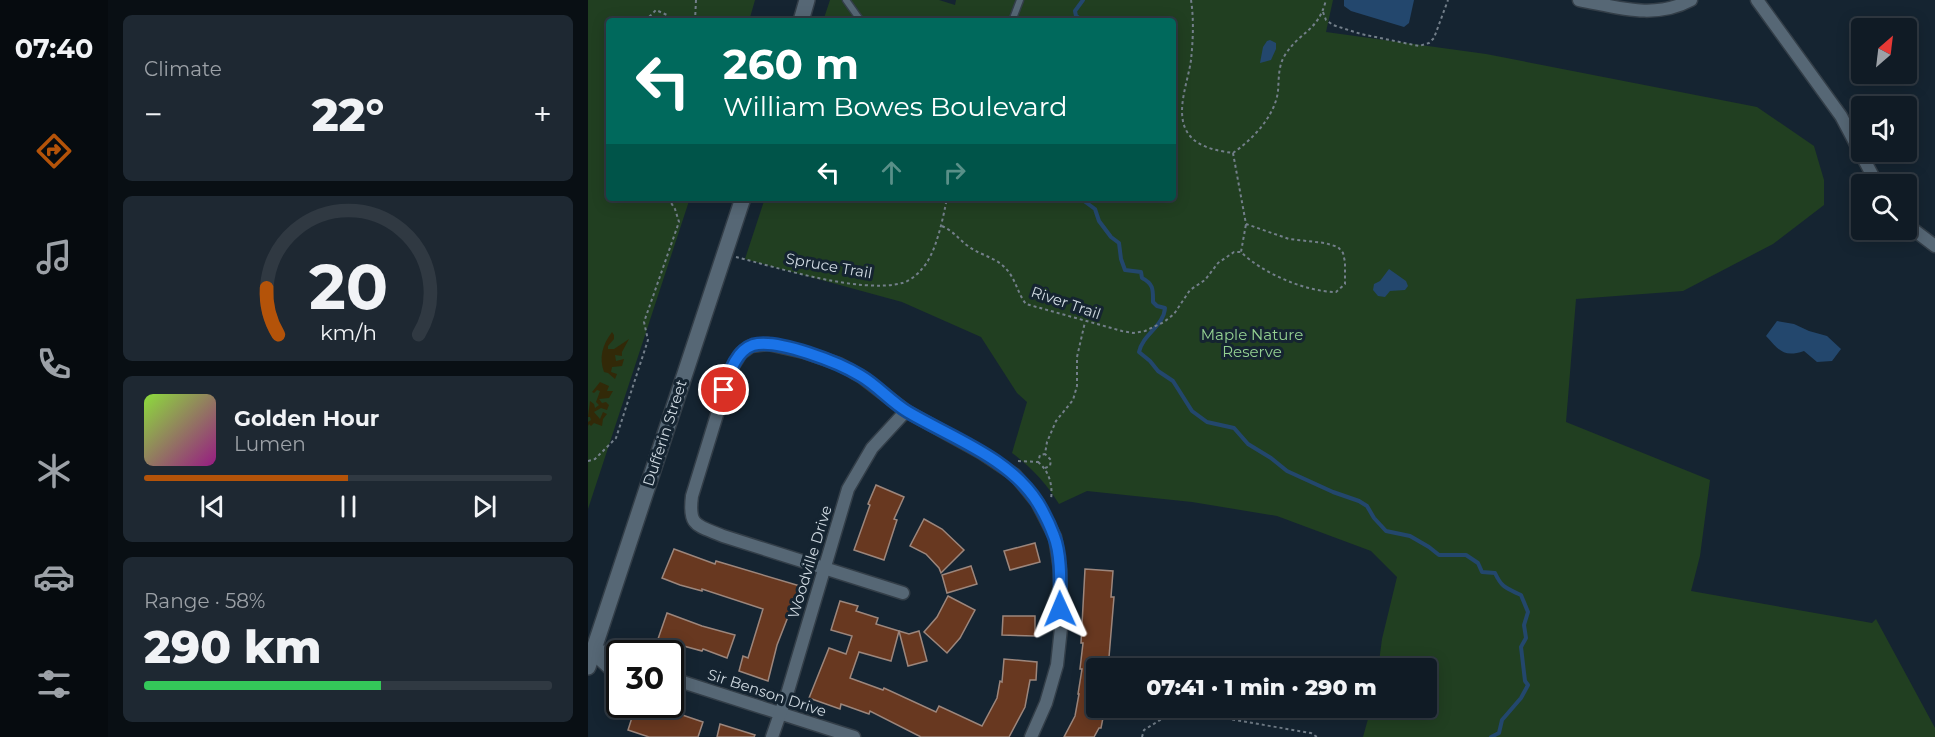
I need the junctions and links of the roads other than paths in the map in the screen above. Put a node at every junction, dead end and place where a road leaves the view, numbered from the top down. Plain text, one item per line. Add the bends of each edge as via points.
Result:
1 (807, 0) edge
2 (846, 0) edge
3 (855, 0) edge
4 (1020, 0) edge
5 (1579, 0) edge
6 (1691, 0) edge
7 (1757, 0) edge
8 (852, 10) junction
9 (802, 18) edge
10 (859, 18) edge
11 (1013, 18) edge
12 (1872, 174) edge
13 (742, 201) edge
14 (1917, 232) edge
15 (1935, 246) edge
16 (906, 411) junction
17 (824, 567) junction
18 (903, 593) dead end
19 (606, 652) edge
20 (589, 655) edge
21 (606, 666) edge
22 (684, 683) edge
23 (780, 714) junction
24 (772, 737) edge
25 (854, 737) edge
26 (1032, 737) edge

1 - 9 main road
2 - 8 lane
3 - 8 lane
4 - 11 lane
5 - 6 street via 1652,12
7 - 12 street via 1841,116
8 - 10 lane
13 - 20 main road, Dufferin Street
14 - 15 street
16 - 17 street, Woodville Drive via 872,448 848,489
16 - 17 street via 862,376 795,350 768,344 751,346 731,369 692,496 690,514 694,523 723,536
16 - 26 street via 1015,475 1037,502 1055,537 1061,616 1057,664
17 - 18 street
17 - 23 street, Woodville Drive
19 - 20 street
20 - 21 street
22 - 23 street, Sir Benson Drive
23 - 24 street, Woodville Drive
23 - 25 street, Sir Benson Drive

